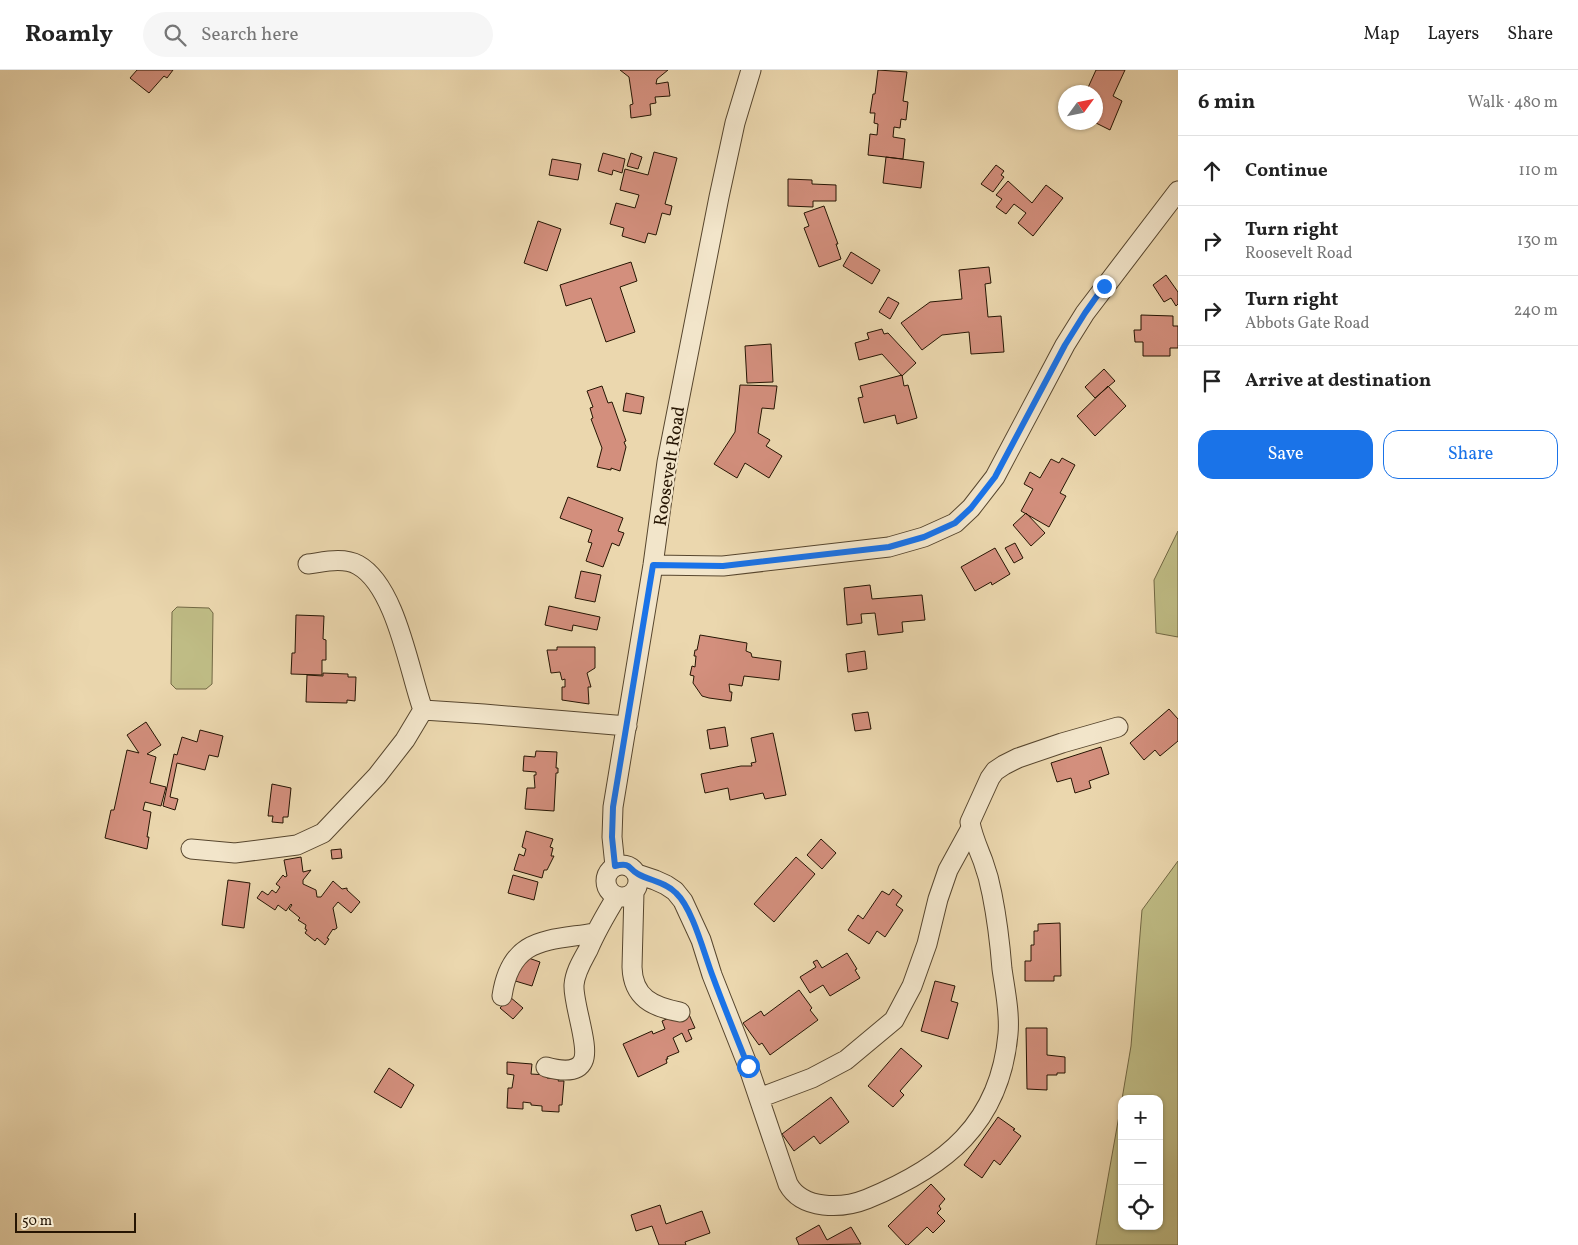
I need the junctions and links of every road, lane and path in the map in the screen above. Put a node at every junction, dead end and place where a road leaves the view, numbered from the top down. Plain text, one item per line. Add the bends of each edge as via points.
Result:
1 (751, 70) edge
2 (1178, 191) edge
3 (308, 564) dead end
4 (653, 565) junction
5 (423, 710) junction
6 (627, 726) junction
7 (1118, 727) dead end
8 (971, 828) junction
9 (191, 849) dead end
10 (615, 866) junction
11 (629, 887) junction
12 (594, 933) junction
13 (502, 996) dead end
14 (680, 1012) dead end
15 (546, 1067) dead end
16 (759, 1098) junction

1 - 4 street, Roosevelt Road via 735,123 719,197 667,462
2 - 4 street via 1085,313 995,477 955,523 924,537 889,547 723,566
3 - 5 street via 349,562 379,585 391,609
4 - 6 street, Roosevelt Road
5 - 6 street
5 - 9 street via 377,776 323,833 297,844 235,853
6 - 10 street, Roosevelt Road via 613,807
7 - 8 street via 1018,758 995,771 972,816
8 - 16 street via 948,870 912,986 894,1020 846,1060 812,1078
8 - 16 street via 992,894 1008,1032 996,1085 973,1130 927,1170 888,1190 856,1204 826,1205 792,1193
10 - 11 street via 633,869
10 - 11 street via 610,870 607,887
11 - 12 street
11 - 14 street via 632,976 635,984 649,1003
11 - 16 street via 655,880 675,891 683,901 701,940
12 - 13 street via 525,948 512,965
12 - 15 street via 574,986 584,1059 574,1069

